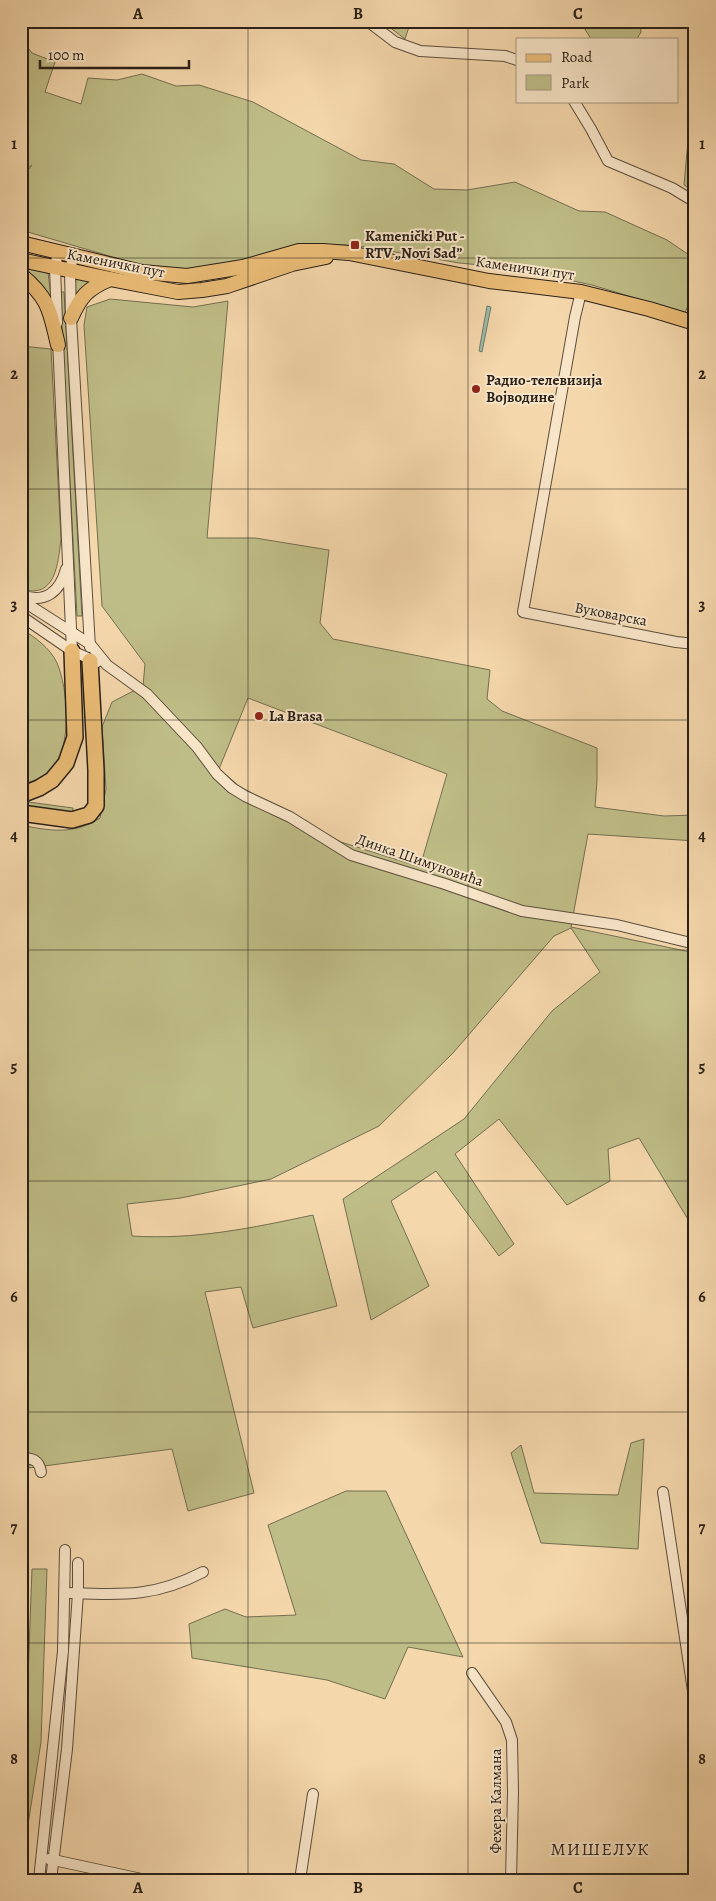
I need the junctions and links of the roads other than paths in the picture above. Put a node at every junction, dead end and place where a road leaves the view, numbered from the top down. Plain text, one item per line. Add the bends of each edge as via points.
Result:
1 (359, 21) edge
2 (370, 22) edge
3 (516, 60) edge
4 (575, 102) edge
5 (695, 202) edge
6 (21, 243) edge
7 (58, 252) junction
8 (349, 253) junction
9 (73, 256) junction
10 (21, 260) edge
11 (55, 267) junction
12 (70, 271) junction
13 (21, 275) edge
14 (110, 279) junction
15 (581, 292) junction
16 (71, 318) junction
17 (695, 322) edge
18 (58, 345) junction
19 (69, 558) junction
20 (21, 595) edge
21 (21, 600) edge
22 (21, 616) edge
23 (70, 631) junction
24 (90, 644) junction
25 (695, 644) edge
26 (72, 651) junction
27 (90, 661) junction
28 (107, 665) junction
29 (21, 795) edge
30 (21, 813) edge
31 (695, 944) edge
32 (21, 1458) edge
33 (42, 1472) dead end
34 (663, 1492) dead end
35 (65, 1550) dead end
36 (78, 1563) dead end
37 (203, 1572) dead end
38 (65, 1592) junction
39 (78, 1593) junction
40 (472, 1673) dead end
41 (695, 1704) edge
42 (313, 1794) dead end
43 (42, 1858) junction
44 (54, 1860) junction
45 (39, 1880) edge
46 (51, 1880) edge
47 (146, 1880) edge
48 (300, 1880) edge
49 (510, 1880) edge

1 - 2 street
2 - 3 street via 395,42 420,51 504,56
4 - 5 street via 608,161 672,188
6 - 7 main road, Каменички пут
7 - 9 main road, Каменички пут
7 - 11 street
8 - 9 main road, Каменички пут via 299,251 243,267 187,276 142,272
8 - 14 main road, Каменички пут via 292,264 227,286 202,290 178,292
8 - 15 main road, Каменички пут via 489,281
9 - 12 street
10 - 11 main road, Каменички пут
11 - 12 main road, Каменички пут
11 - 18 street
12 - 14 main road, Каменички пут
12 - 16 street
13 - 18 main road via 38,289 47,304
14 - 16 main road via 85,293
15 - 17 main road, Каменички пут
15 - 25 street, Вуковарска via 522,612
16 - 24 street
18 - 19 street
19 - 20 street via 64,577 54,592 36,599
19 - 23 street
21 - 23 street, Динка Шимуновића
22 - 26 street, Динка Шимуновића
23 - 24 street, Динка Шимуновића
23 - 26 street
24 - 27 street
24 - 28 street, Динка Шимуновића
26 - 27 street, Динка Шимуновића
26 - 29 highway via 75,737 66,763 52,780
27 - 28 street, Динка Шимуновића
27 - 30 highway via 96,806 89,815 72,820
28 - 31 street, Динка Шимуновића via 147,694 232,788 290,817 351,855 522,911 616,925
32 - 33 street via 35,1460
34 - 41 street
35 - 38 street
36 - 39 street
37 - 39 street via 182,1583 146,1593
38 - 39 street
38 - 43 street via 63,1651
39 - 44 street via 67,1749
40 - 49 street, Фехера Калмана via 506,1722 512,1740
42 - 48 street
43 - 44 street
43 - 45 street
44 - 46 street
44 - 47 street

